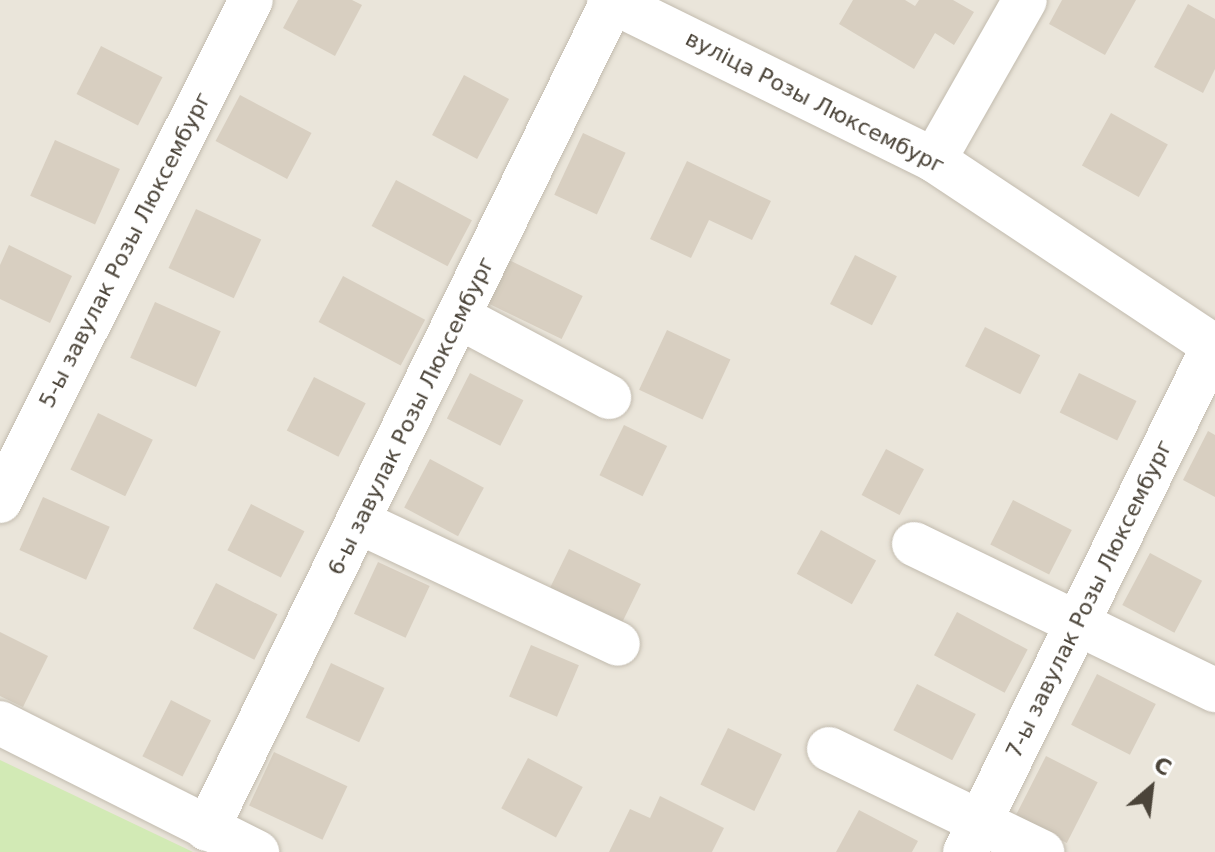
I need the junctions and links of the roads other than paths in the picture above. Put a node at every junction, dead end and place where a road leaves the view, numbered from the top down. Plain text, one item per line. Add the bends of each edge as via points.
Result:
1 (251, 0) edge
2 (1025, 0) edge
3 (623, 3) edge
4 (934, 160) junction
5 (461, 318) junction
6 (1214, 345) edge
7 (609, 397) dead end
8 (0, 501) edge
9 (359, 522) junction
10 (914, 544) dead end
11 (1077, 625) junction
12 (618, 644) dead end
13 (1215, 690) edge
14 (0, 723) edge
15 (829, 749) dead end
16 (207, 829) junction
17 (973, 837) edge
18 (257, 852) edge
19 (1042, 852) edge

1 - 8 street, 5-ы завулак Розы Люксембург
2 - 4 street
3 - 4 street, вуліца Розы Люксембург
3 - 5 street, 6-ы завулак Розы Люксембург
4 - 6 street, вуліца Розы Люксембург
5 - 7 street
5 - 9 street, 6-ы завулак Розы Люксембург
6 - 11 street, 7-ы завулак Розы Люксембург
9 - 12 street
9 - 16 street, 6-ы завулак Розы Люксембург
10 - 11 street
11 - 13 street
11 - 17 street, 7-ы завулак Розы Люксембург
14 - 16 street
15 - 17 street
16 - 18 street
17 - 19 street

